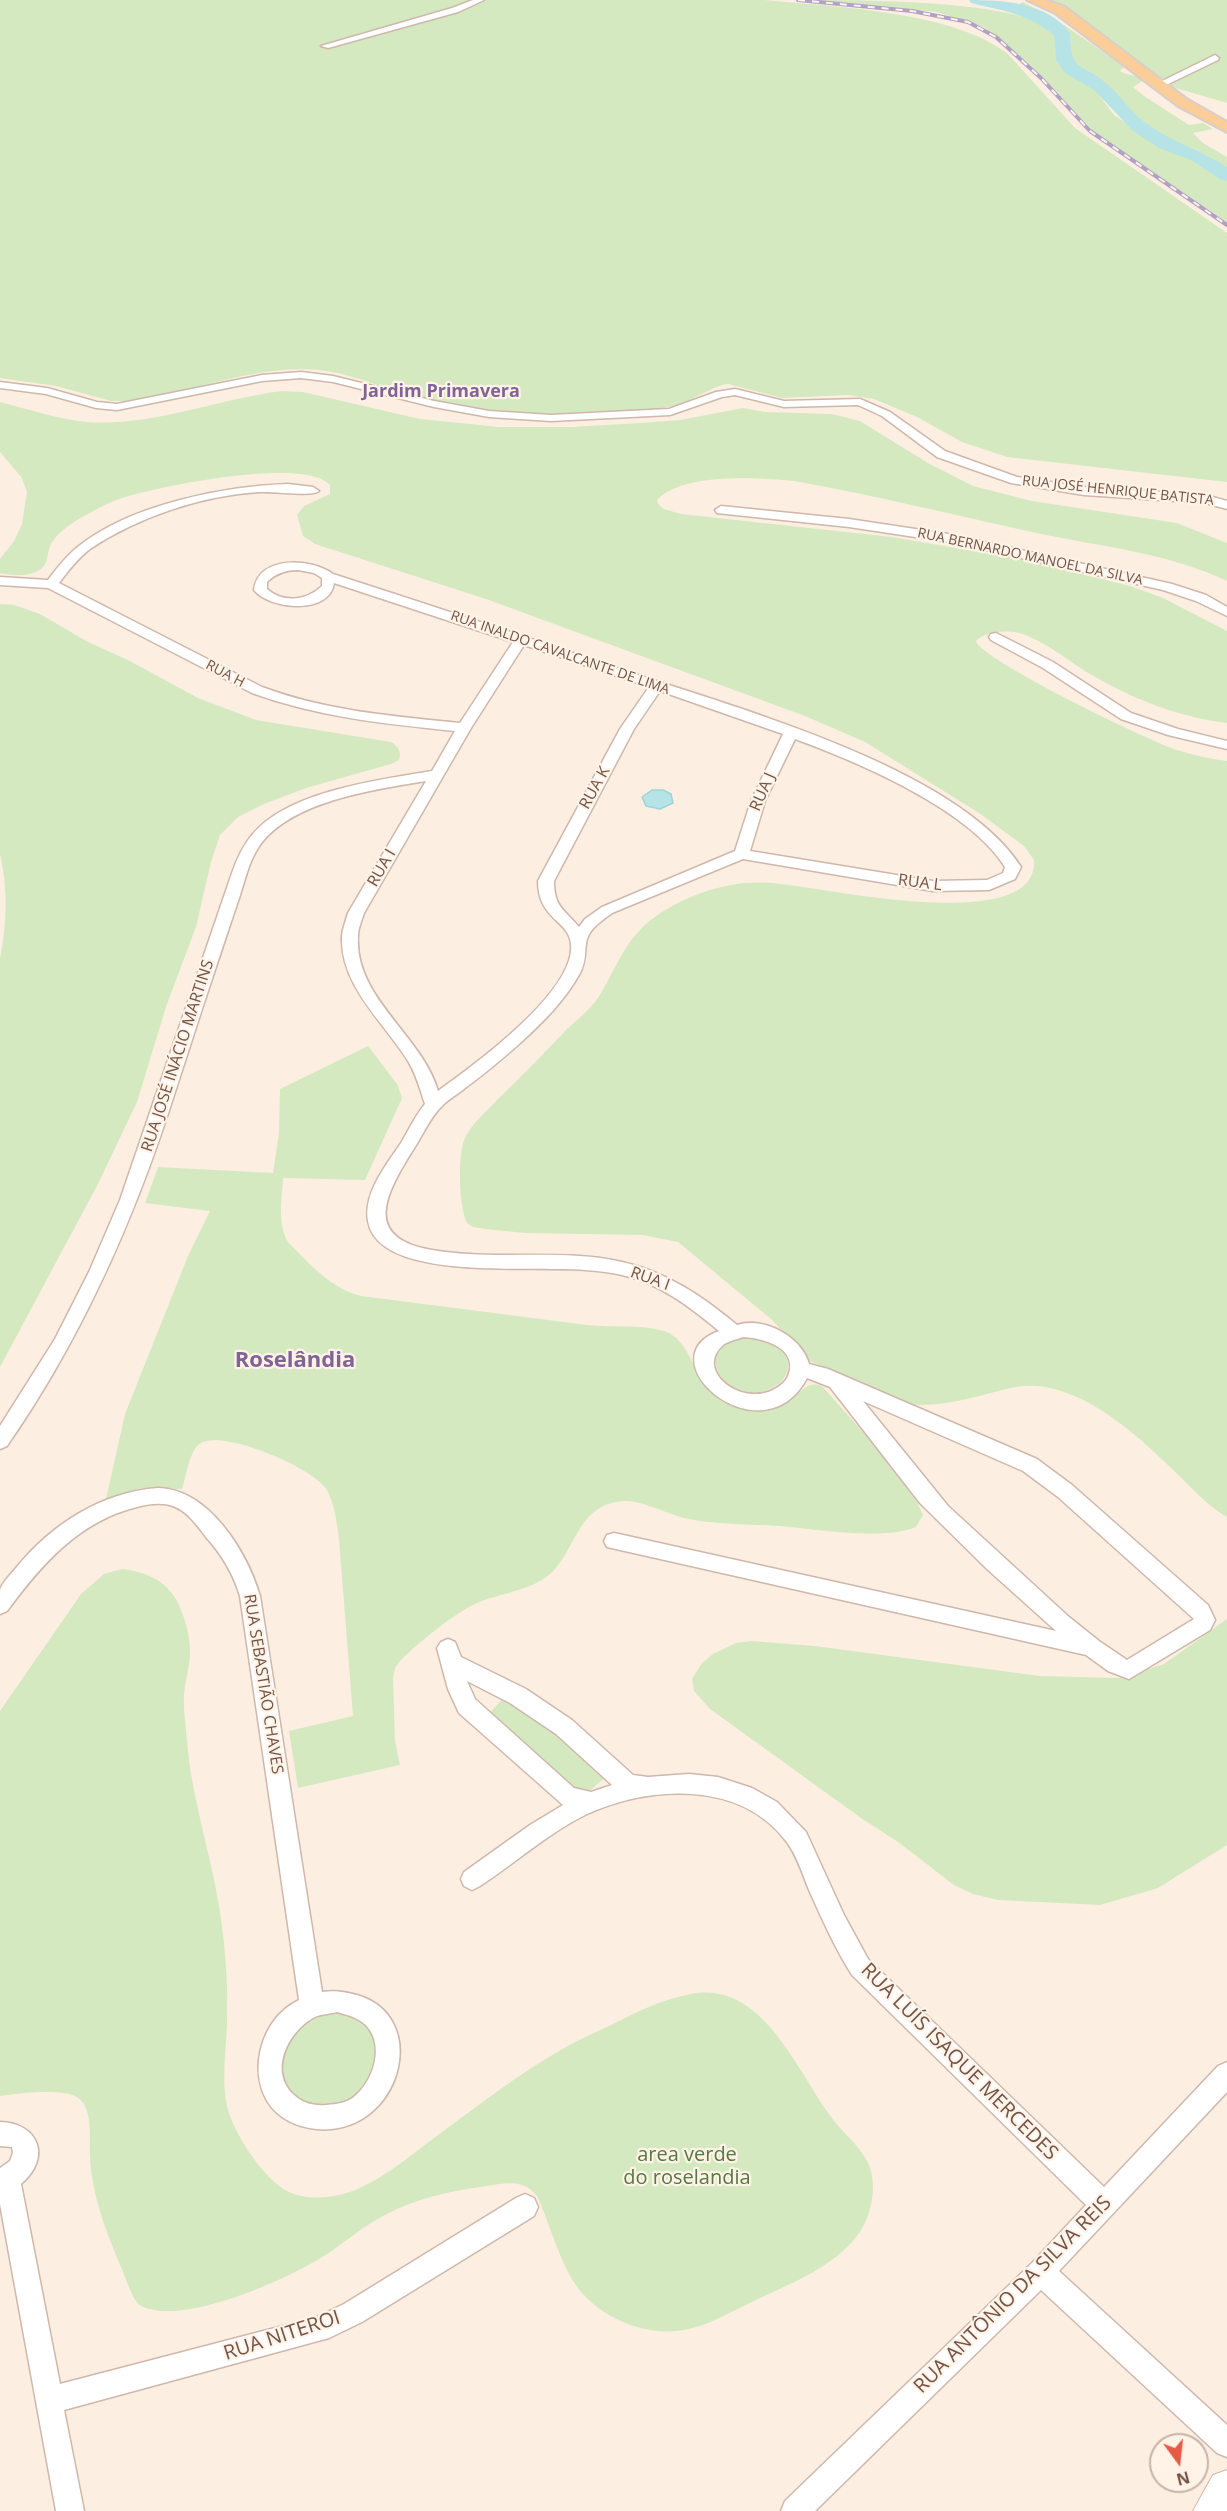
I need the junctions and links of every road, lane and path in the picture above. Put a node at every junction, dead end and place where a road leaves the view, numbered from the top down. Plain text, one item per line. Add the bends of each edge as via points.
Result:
1 (480, 0) edge
2 (1034, 0) edge
3 (324, 46) dead end
4 (1215, 58) dead end
5 (1159, 85) junction
6 (1227, 128) edge
7 (0, 386) edge
8 (313, 491) dead end
9 (1227, 505) edge
10 (721, 510) dead end
11 (328, 578) junction
12 (0, 580) edge
13 (51, 584) junction
14 (1227, 612) edge
15 (996, 637) dead end
16 (521, 639) junction
17 (657, 686) junction
18 (464, 728) junction
19 (791, 732) junction
20 (1227, 745) edge
21 (436, 775) junction
22 (742, 855) junction
23 (607, 910) junction
24 (555, 913) junction
25 (579, 939) junction
26 (424, 1072) junction
27 (461, 1083) junction
28 (433, 1104) junction
29 (733, 1332) junction
30 (799, 1370) junction
31 (837, 1382) junction
32 (0, 1441) edge
33 (614, 1541) dead end
34 (0, 1605) edge
35 (1090, 1647) junction
36 (647, 1785) junction
37 (590, 1802) junction
38 (472, 1880) dead end
39 (312, 2005) junction
40 (1227, 2074) edge
41 (0, 2133) edge
42 (4, 2180) edge
43 (1103, 2204) junction
44 (525, 2206) dead end
45 (1041, 2272) junction
46 (50, 2400) junction
47 (1227, 2443) edge
48 (1227, 2488) edge
49 (70, 2511) edge
50 (795, 2511) edge
51 (1213, 2511) edge

1 - 3 street
2 - 5 main road via 1059,10
4 - 5 street
5 - 6 main road via 1198,114
7 - 9 street, RUA JOSÉ HENRIQUE BATISTA via 47,391 117,407 262,378 301,375 472,411 551,418 670,412 735,392 784,404 851,401 886,414 941,454 1014,480
8 - 13 street via 294,486 257,487 171,508 132,522 84,548
10 - 14 street, RUA BERNARDO MANOEL DA SILVA via 955,539 1167,587
11 - 11 street, RUA INALDO CAVALCANTE DE LIMA via 330,584 322,594 300,602 270,598 259,587 266,575 286,567 309,567
11 - 16 street, RUA INALDO CAVALCANTE DE LIMA
12 - 13 street, RUA H
13 - 18 street, RUA H via 282,701
15 - 20 street via 1126,716
16 - 17 street, RUA INALDO CAVALCANTE DE LIMA
16 - 18 street, RUA I
17 - 19 street, RUA INALDO CAVALCANTE DE LIMA
17 - 24 street, RUA K via 627,729 546,881 545,895
18 - 21 street, RUA I
19 - 22 street, RUA J via 758,801
19 - 22 street, RUA L via 881,768 930,796 1004,852 1012,864 1012,873 989,885 940,886
21 - 26 street, RUA I via 356,913 350,934 350,951 363,985
21 - 32 street, RUA JOSÉ INÁCIO MARTINS via 380,785 312,804 274,822 254,843 214,946 142,1165 115,1231 34,1391
22 - 23 street
23 - 24 street via 581,917
23 - 25 street via 590,922
24 - 25 street
25 - 27 street, RUA I via 576,966 556,996
26 - 27 street via 439,1084
26 - 28 street, RUA I
27 - 28 street, RUA I
28 - 29 street, RUA I via 378,1201 377,1222 388,1242 437,1258 623,1269 688,1295
29 - 30 street via 761,1330 779,1337 792,1348
29 - 30 street via 713,1343 704,1361 709,1381 727,1396 743,1401 770,1400 790,1388
30 - 31 street
31 - 35 street via 955,1527
31 - 35 street via 1030,1465 1201,1611 1205,1620 1125,1671
33 - 35 street
34 - 39 street, RUA SEBASTIÃO CHAVES via 29,1564 64,1531 101,1510 139,1498 162,1496 183,1501 206,1521 232,1553 250,1596
36 - 37 street
36 - 37 street via 622,1781 564,1727 450,1655 462,1696 472,1711 566,1795
36 - 43 street, RUA LUÍS ISAQUE MERCEDES via 710,1785 761,1804 777,1815 791,1830 860,1967
37 - 38 street via 566,1814
39 - 39 street via 289,2020 277,2034 271,2051 270,2078 277,2094 296,2111 314,2118 332,2118 359,2108 374,2096 387,2071 389,2045 380,2023 361,2007 338,2001
40 - 43 street, RUA ANTÔNIO DA SILVA REIS
41 - 42 street via 16,2135 26,2152 21,2168
42 - 46 street
43 - 45 street, RUA ANTÔNIO DA SILVA REIS
44 - 46 street, RUA NITEROI via 353,2313 320,2329
45 - 47 street
45 - 50 street, RUA ANTÔNIO DA SILVA REIS
46 - 49 street
48 - 51 street

